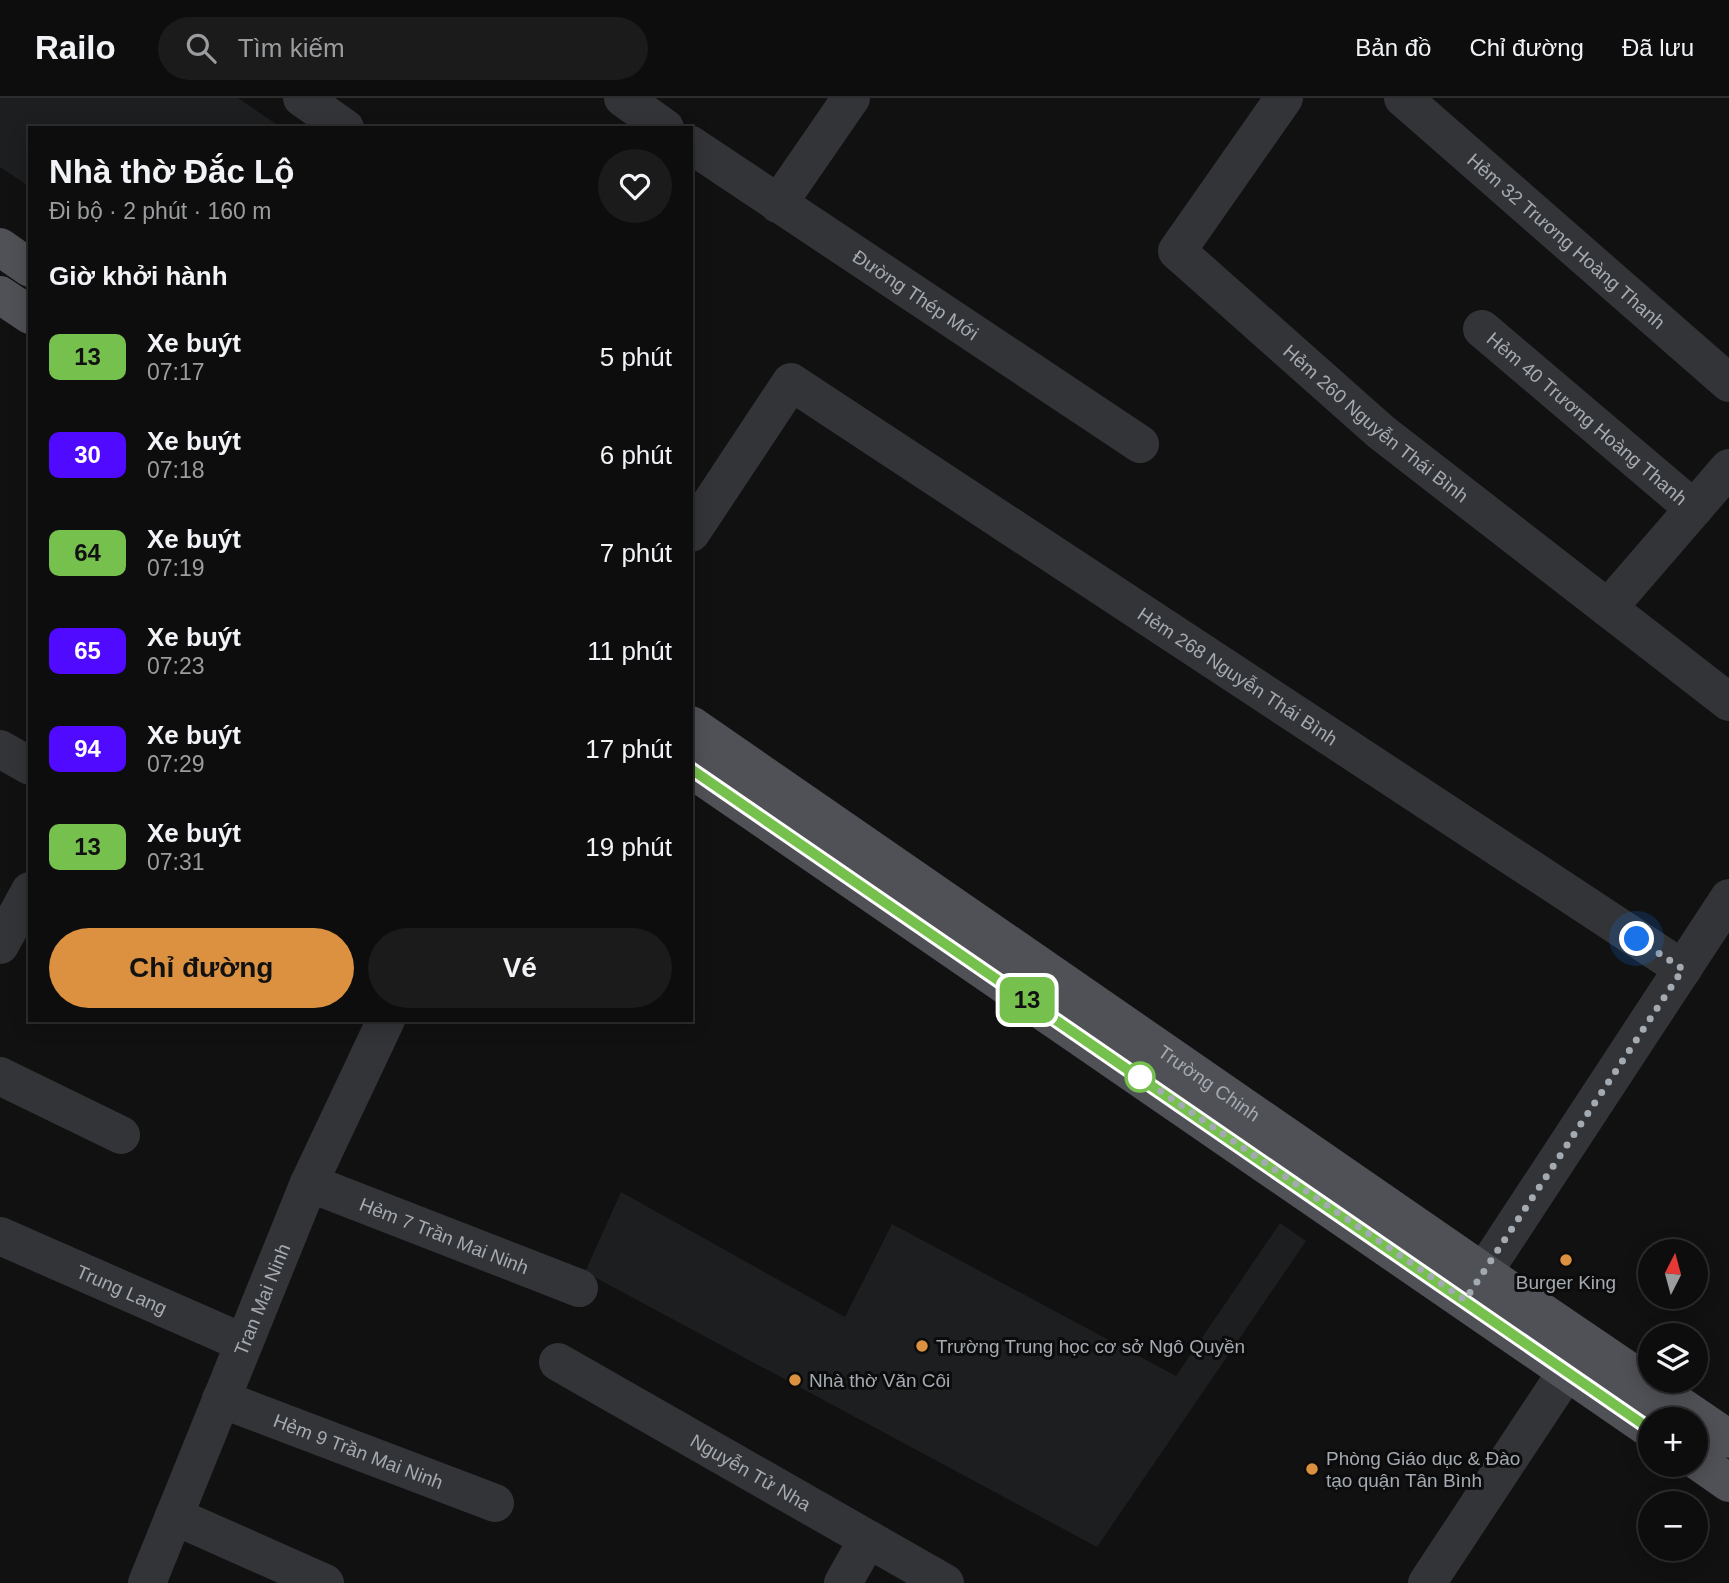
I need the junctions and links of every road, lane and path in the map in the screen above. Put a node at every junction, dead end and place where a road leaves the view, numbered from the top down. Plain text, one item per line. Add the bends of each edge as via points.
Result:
1 (302, 98) edge
2 (623, 98) edge
3 (851, 98) edge
4 (1284, 98) edge
5 (1403, 98) edge
6 (656, 125) edge
7 (342, 126) edge
8 (693, 146) edge
9 (778, 204) junction
10 (0, 248) edge
11 (28, 267) edge
12 (0, 295) edge
13 (28, 314) edge
14 (1482, 329) dead end
15 (1729, 383) edge
16 (1140, 444) dead end
17 (1729, 468) edge
18 (1694, 509) junction
19 (693, 530) edge
20 (1608, 608) junction
21 (1729, 701) edge
22 (693, 726) edge
23 (0, 749) edge
24 (28, 765) edge
25 (693, 770) edge
26 (28, 895) edge
27 (1729, 898) edge
28 (0, 945) edge
29 (1683, 969) junction
30 (385, 1022) edge
31 (0, 1076) edge
32 (121, 1135) dead end
33 (309, 1183) junction
34 (0, 1236) edge
35 (1474, 1286) junction
36 (579, 1288) dead end
37 (244, 1343) junction
38 (558, 1362) dead end
39 (1567, 1371) junction
40 (221, 1399) junction
41 (1638, 1421) edge
42 (1729, 1439) edge
43 (1708, 1468) edge
44 (1729, 1483) edge
45 (495, 1503) dead end
46 (174, 1516) junction
47 (868, 1539) junction
48 (147, 1583) edge
49 (326, 1583) edge
50 (844, 1583) edge
51 (945, 1583) edge
52 (1427, 1583) edge

1 - 7 street
2 - 6 street
3 - 9 street
4 - 20 street, Hẻm 260 Nguyễn Thái Bình via 1177,251 1381,432
5 - 15 street, Hẻm 32 Trương Hoàng Thanh
8 - 9 street, Đường Thép Mới
9 - 16 street, Đường Thép Mới
10 - 11 main road
12 - 13 main road
14 - 18 street, Hẻm 40 Trương Hoàng Thanh
17 - 18 street
18 - 20 street
19 - 29 street, Hẻm 268 Nguyễn Thái Bình via 792,382
20 - 21 street, Hẻm 260 Nguyễn Thái Bình
22 - 35 main road, Trường Chinh
23 - 24 street
25 - 35 main road, Trường Chinh
26 - 28 street
27 - 29 street
29 - 35 street
30 - 33 street, Tran Mai Ninh
31 - 32 street
33 - 36 street, Hẻm 7 Trần Mai Ninh
33 - 37 street, Tran Mai Ninh
34 - 37 street, Trung Lang
35 - 39 main road, Trường Chinh
35 - 42 main road, Trường Chinh
37 - 40 street, Tran Mai Ninh
38 - 47 street, Nguyễn Tử Nha
39 - 41 main road, Trường Chinh
39 - 52 street
40 - 45 street, Hẻm 9 Trần Mai Ninh
40 - 46 street, Tran Mai Ninh
43 - 44 main road
46 - 48 street, Tran Mai Ninh
46 - 49 street
47 - 50 street
47 - 51 street, Nguyễn Tử Nha

